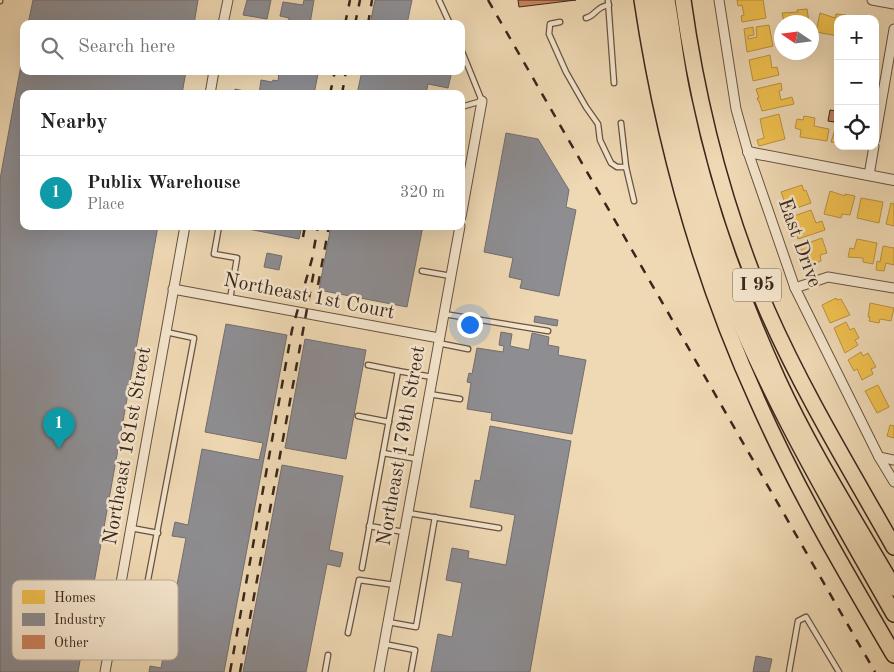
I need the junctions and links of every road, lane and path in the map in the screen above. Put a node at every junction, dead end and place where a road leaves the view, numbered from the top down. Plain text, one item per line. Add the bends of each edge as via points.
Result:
1 (228, 0) edge
2 (439, 0) edge
3 (642, 0) edge
4 (654, 0) edge
5 (667, 0) edge
6 (682, 0) edge
7 (719, 0) edge
8 (872, 0) edge
9 (608, 3) edge
10 (894, 4) edge
11 (586, 18) dead end
12 (224, 20) edge
13 (448, 20) edge
14 (560, 22) dead end
15 (894, 29) edge
16 (465, 59) edge
17 (213, 75) edge
18 (614, 83) dead end
19 (211, 90) edge
20 (482, 101) junction
21 (465, 105) edge
22 (879, 117) edge
23 (621, 123) dead end
24 (873, 150) edge
25 (748, 152) junction
26 (466, 166) edge
27 (626, 167) junction
28 (869, 175) junction
29 (894, 180) edge
30 (634, 201) dead end
31 (184, 230) edge
32 (218, 230) edge
33 (459, 230) edge
34 (422, 271) dead end
35 (450, 276) junction
36 (795, 288) junction
37 (894, 288) edge
38 (173, 289) junction
39 (230, 299) junction
40 (444, 314) junction
41 (166, 332) junction
42 (548, 332) dead end
43 (439, 341) junction
44 (468, 349) dead end
45 (368, 366) dead end
46 (398, 371) junction
47 (432, 377) junction
48 (429, 394) junction
49 (460, 399) dead end
50 (358, 416) dead end
51 (389, 422) junction
52 (383, 453) junction
53 (879, 457) junction
54 (417, 459) junction
55 (894, 460) edge
56 (894, 482) edge
57 (408, 513) junction
58 (435, 517) junction
59 (370, 526) junction
60 (131, 528) junction
61 (498, 528) dead end
62 (404, 532) junction
63 (158, 533) junction
64 (894, 547) edge
65 (362, 568) dead end
66 (122, 580) edge
67 (149, 580) edge
68 (394, 585) junction
69 (894, 588) edge
70 (894, 614) edge
71 (388, 622) junction
72 (348, 633) dead end
73 (384, 644) junction
74 (328, 655) dead end
75 (894, 655) edge
76 (325, 672) edge
77 (379, 672) edge
78 (410, 672) edge
79 (789, 672) edge
80 (839, 672) edge

1 - 12 street
2 - 13 lane
3 - 75 highway, I 95 via 672,157 692,229 726,326 785,459
4 - 70 highway via 681,142 713,256 772,394
5 - 69 highway via 683,99 725,250 779,381
6 - 64 highway, I 95 via 708,135 742,248 799,376
7 - 25 street, East Drive via 736,108
8 - 10 street
9 - 11 lane
9 - 18 lane
14 - 27 lane via 550,24 549,34 566,72 598,124 600,140 611,164
15 - 22 street
16 - 20 lane
17 - 19 street
20 - 21 lane
20 - 26 street
23 - 27 lane
24 - 28 street
25 - 28 street
25 - 36 street, East Drive
27 - 30 lane
28 - 29 street
31 - 38 street, Northeast 181st Street
32 - 39 lane via 214,254 237,258
33 - 35 street, Northeast 179th Street
34 - 35 lane
35 - 40 street, Northeast 179th Street
36 - 37 street via 828,277
36 - 53 street, East Drive
38 - 39 street, Northeast 1st Court
38 - 41 street, Northeast 181st Street
39 - 43 street, Northeast 1st Court
40 - 42 lane
40 - 43 street, Northeast 179th Street
41 - 60 street, Northeast 181st Street
41 - 63 lane via 194,338
43 - 44 lane
43 - 47 street, Northeast 179th Street
45 - 46 lane
46 - 47 lane
46 - 51 lane
47 - 48 street, Northeast 179th Street
48 - 49 lane
48 - 54 street, Northeast 179th Street
50 - 51 lane
51 - 52 lane
52 - 54 lane
52 - 59 lane
53 - 55 street
53 - 56 street, East Drive
54 - 57 street, Northeast 179th Street
57 - 58 lane
57 - 62 street, Northeast 179th Street
58 - 61 lane
58 - 71 lane via 416,628
59 - 62 lane
59 - 65 lane
60 - 63 lane
60 - 66 street, Northeast 181st Street
62 - 68 street, Northeast 179th Street
63 - 67 lane
68 - 71 street, Northeast 179th Street
68 - 72 lane via 359,580
71 - 73 street, Northeast 179th Street
73 - 77 street, Northeast 179th Street
73 - 78 lane via 415,650
74 - 76 lane
79 - 80 lane via 798,621 806,617

